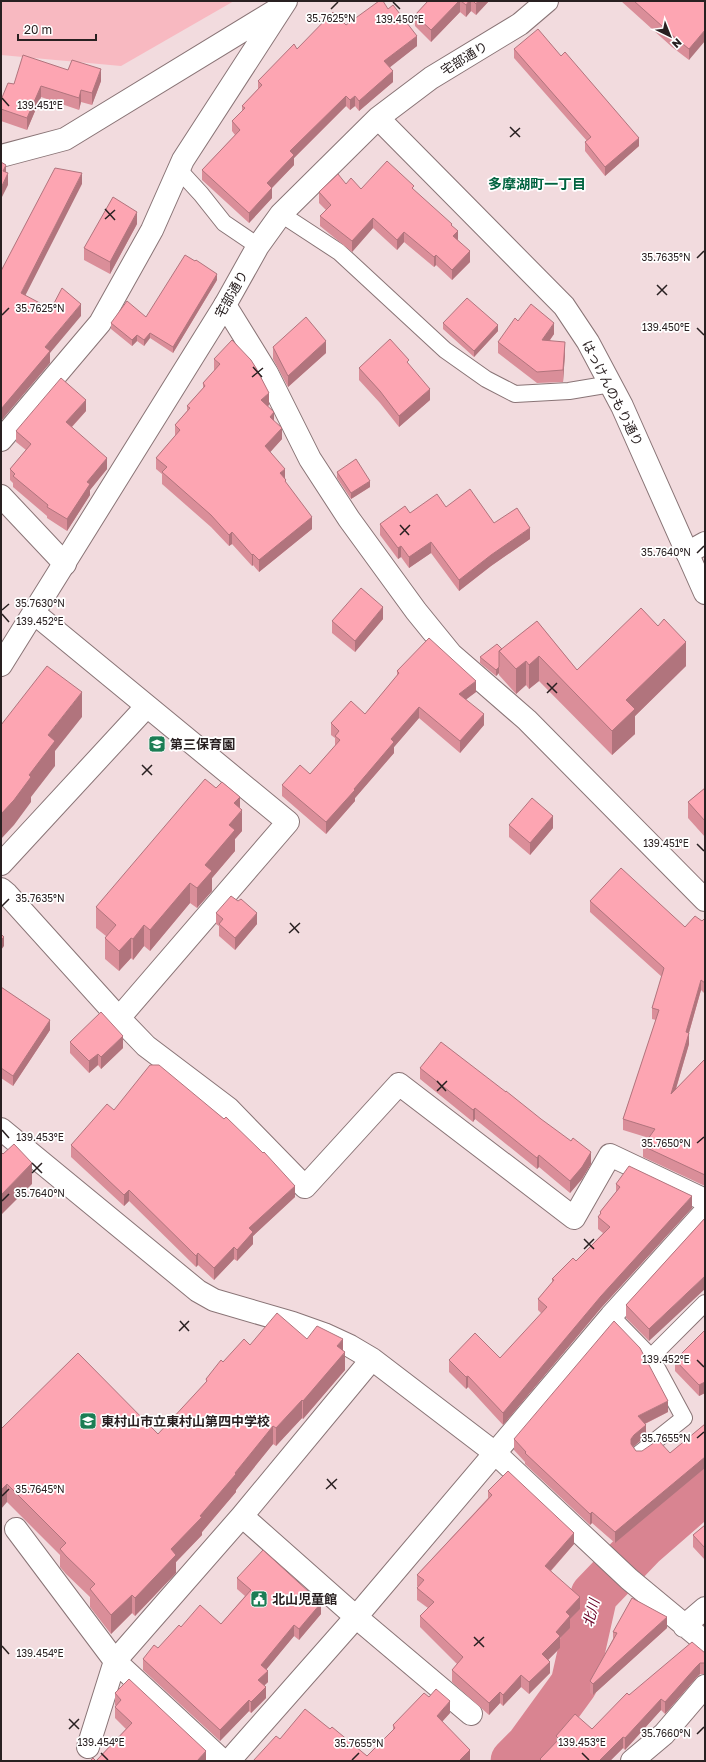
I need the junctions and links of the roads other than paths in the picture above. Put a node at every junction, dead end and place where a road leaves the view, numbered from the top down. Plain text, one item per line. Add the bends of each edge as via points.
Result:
1 (547, 1) edge
2 (284, 3) edge
3 (378, 118) junction
4 (1, 156) edge
5 (179, 170) junction
6 (281, 214) junction
7 (258, 246) junction
8 (225, 305) junction
9 (611, 384) junction
10 (1, 440) edge
11 (1, 496) edge
12 (696, 548) edge
13 (65, 564) junction
14 (705, 593) edge
15 (34, 613) junction
16 (1, 666) edge
17 (147, 706) junction
18 (1, 864) edge
19 (1, 889) edge
20 (705, 900) edge
21 (119, 1018) junction
22 (1, 1129) edge
23 (705, 1200) edge
24 (705, 1212) edge
25 (705, 1303) edge
26 (611, 1316) junction
27 (652, 1357) junction
28 (372, 1358) junction
29 (495, 1453) junction
30 (640, 1453) edge
31 (242, 1516) junction
32 (16, 1529) dead end
33 (705, 1608) edge
34 (356, 1617) junction
35 (684, 1626) junction
36 (705, 1642) edge
37 (115, 1661) junction
38 (705, 1686) edge
39 (471, 1714) dead end
40 (88, 1747) dead end
41 (223, 1761) edge
42 (229, 1761) edge
43 (632, 1761) edge

1 - 3 street, 宅部通り via 520,24 431,78
2 - 4 street via 65,138
2 - 5 street
3 - 6 street, 宅部通り
3 - 9 street, はっけんのもり通り via 564,306
5 - 7 lane via 224,223
5 - 10 street via 152,230 100,323
6 - 7 street, 宅部通り
6 - 9 lane via 338,252 444,350 486,379 515,394 569,391
7 - 8 street, 宅部通り
8 - 13 street, 宅部通り
8 - 20 street via 267,373 310,459 416,611 451,654 527,720
9 - 12 street, はっけんのもり通り
11 - 13 street
12 - 14 street, はっけんのもり通り
13 - 15 street, 宅部通り
15 - 16 street, 宅部通り
15 - 17 street
17 - 18 street
17 - 21 street via 288,822
19 - 21 street
21 - 23 street via 146,1046 228,1108 305,1187 400,1084 574,1218 610,1155
22 - 28 street via 198,1291 214,1300 324,1334
24 - 26 street
25 - 27 lane
26 - 27 lane
26 - 29 street
27 - 30 lane via 684,1418
28 - 29 street
28 - 31 street
29 - 34 street
29 - 35 street via 599,1552
31 - 34 street
31 - 37 street
32 - 37 street
33 - 35 street
34 - 39 street
34 - 42 street
35 - 36 street
37 - 40 street
37 - 41 street
38 - 43 street via 664,1734

